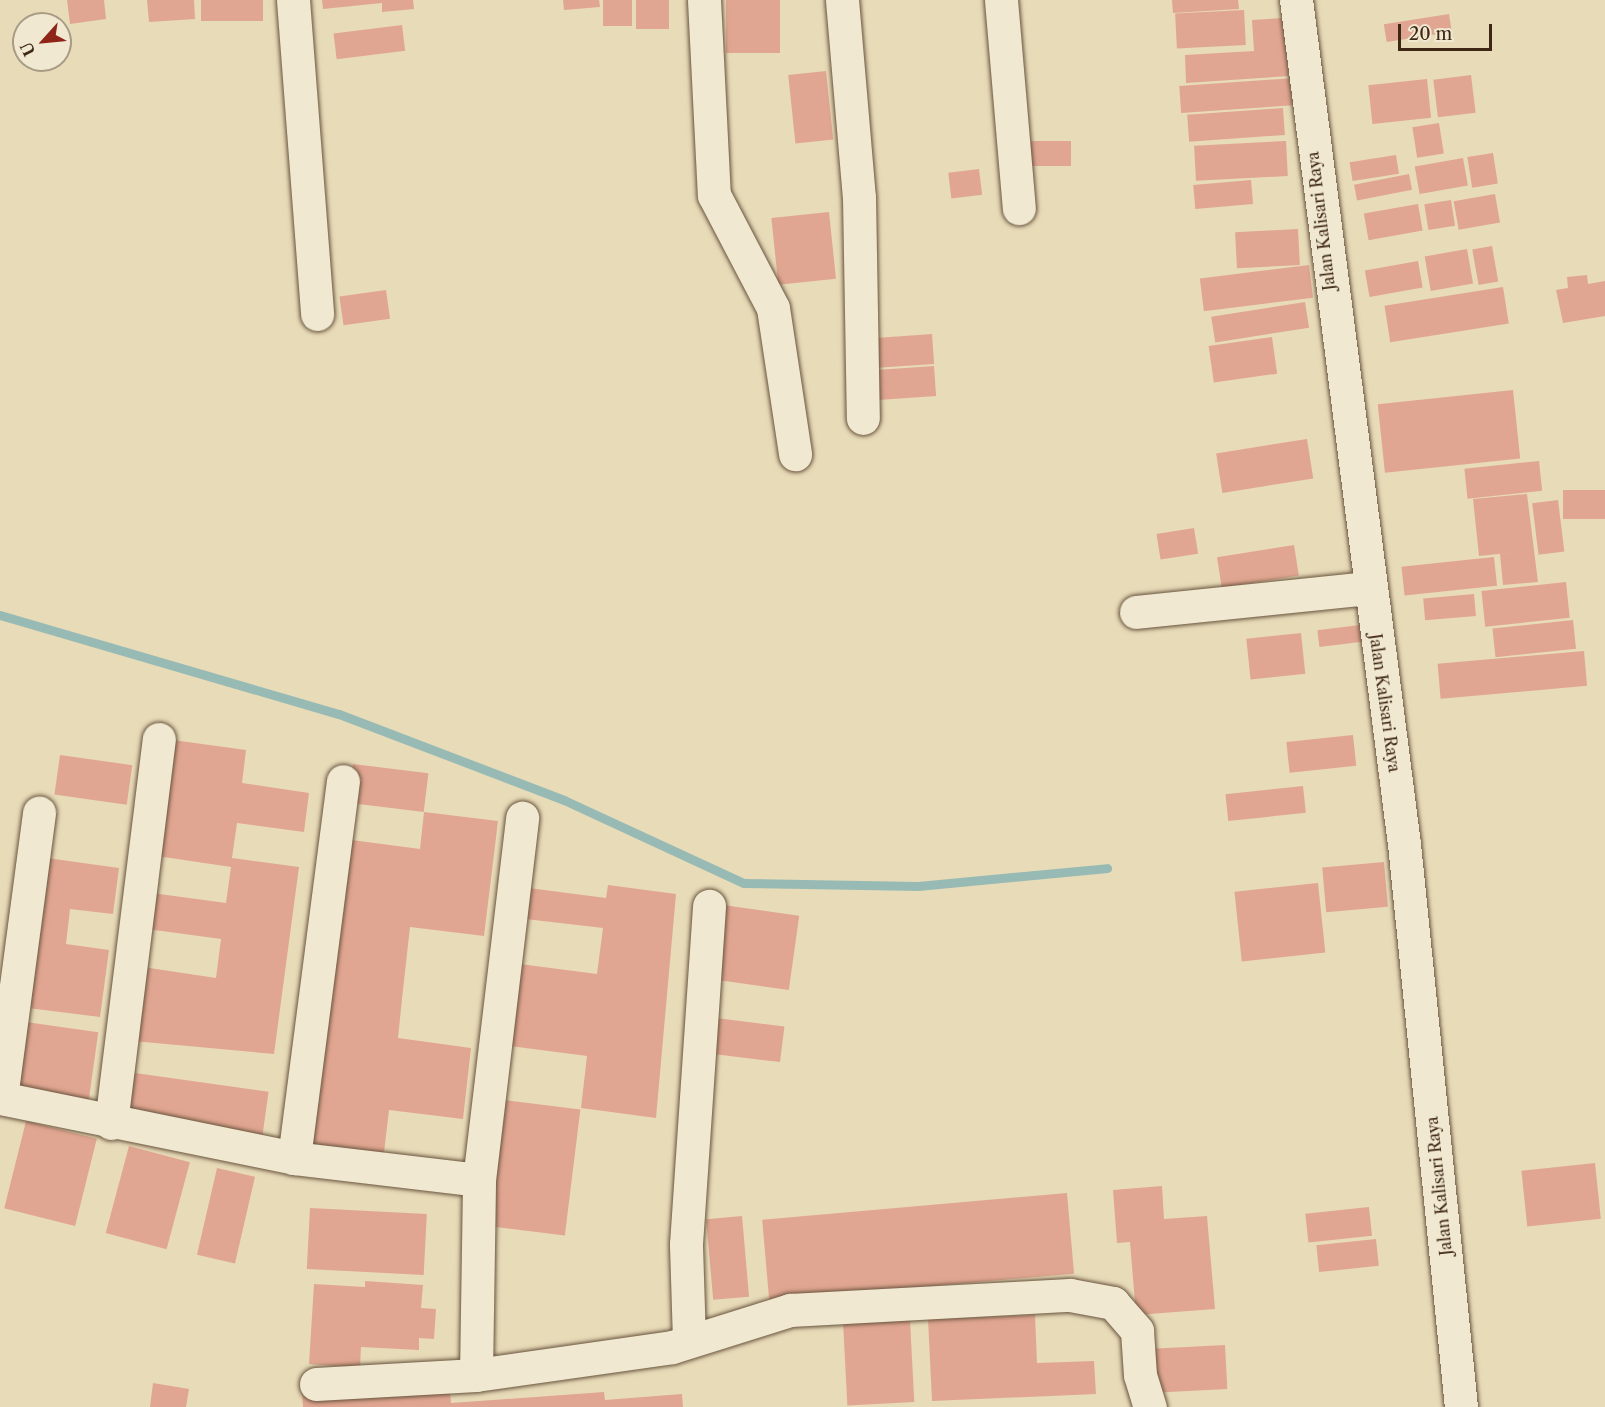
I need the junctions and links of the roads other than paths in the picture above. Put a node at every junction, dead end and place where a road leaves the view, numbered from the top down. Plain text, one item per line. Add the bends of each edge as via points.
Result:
1 (293, 0) edge
2 (704, 0) edge
3 (843, 0) edge
4 (1001, 0) edge
5 (1296, 0) edge
6 (1019, 208) dead end
7 (316, 314) dead end
8 (864, 418) dead end
9 (795, 454) dead end
10 (1369, 588) junction
11 (1136, 612) dead end
12 (159, 739) dead end
13 (343, 782) dead end
14 (39, 813) dead end
15 (522, 819) dead end
16 (709, 906) dead end
17 (1, 1098) edge
18 (111, 1123) junction
19 (294, 1158) junction
20 (479, 1180) junction
21 (689, 1341) junction
22 (476, 1375) junction
23 (316, 1384) dead end
24 (1150, 1407) edge
25 (1461, 1407) edge

1 - 7 street
2 - 9 street via 714,195 772,308
3 - 8 street via 858,185
4 - 6 street
5 - 10 street, Jalan Kalisari Raya
10 - 11 street
10 - 25 street, Jalan Kalisari Raya via 1404,844
12 - 18 street
13 - 19 street
14 - 17 street
15 - 20 street
16 - 21 street via 686,1244
17 - 18 street
18 - 19 street
19 - 20 street
20 - 22 street
21 - 22 street
21 - 24 street via 790,1310 1010,1295 1097,1298 1113,1303 1137,1331 1140,1375
22 - 23 street

